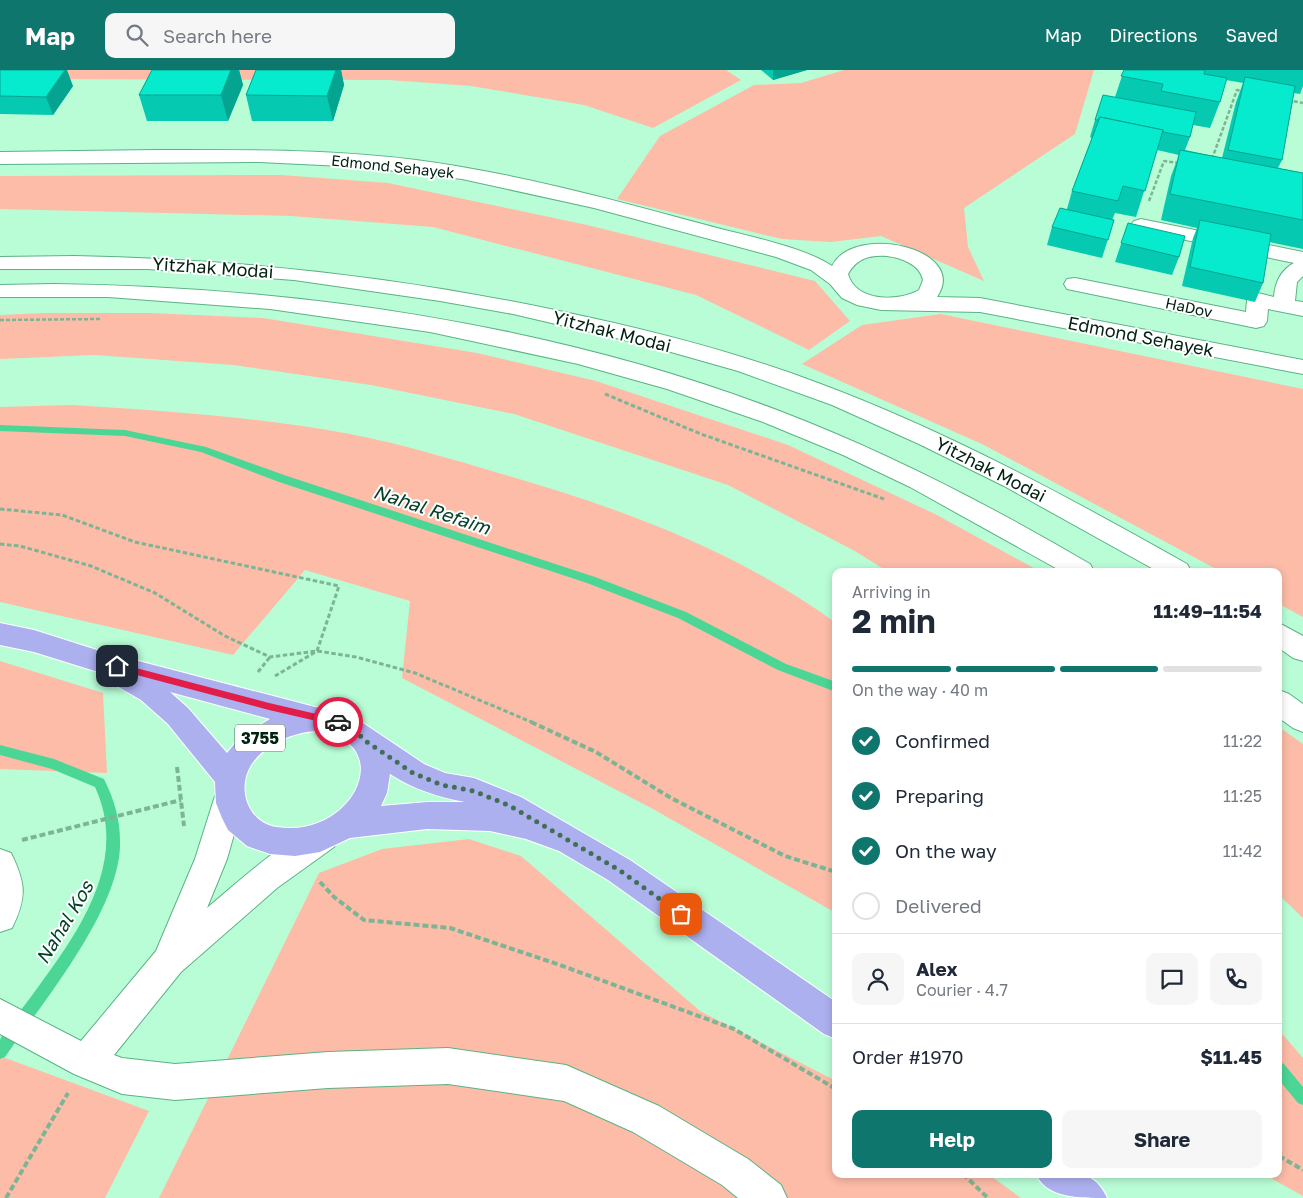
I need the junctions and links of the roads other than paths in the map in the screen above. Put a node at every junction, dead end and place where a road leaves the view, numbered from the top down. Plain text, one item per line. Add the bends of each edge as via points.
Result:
1 (0, 158) edge
2 (1141, 225) edge
3 (776, 251) junction
4 (860, 253) junction
5 (1303, 260) edge
6 (0, 262) edge
7 (1303, 267) edge
8 (931, 273) junction
9 (841, 282) junction
10 (1075, 284) dead end
11 (0, 291) edge
12 (907, 304) junction
13 (980, 305) junction
14 (1294, 307) edge
15 (1303, 366) edge
16 (1076, 568) edge
17 (1173, 568) edge
18 (0, 634) edge
19 (1282, 636) edge
20 (1303, 650) edge
21 (100, 662) junction
22 (1282, 704) edge
23 (318, 719) junction
24 (1303, 720) edge
25 (367, 742) junction
26 (230, 788) junction
27 (334, 831) junction
28 (566, 840) junction
29 (9, 852) edge
30 (0, 917) edge
31 (168, 961) junction
32 (0, 1016) edge
33 (832, 1019) edge
34 (86, 1062) junction
35 (1060, 1178) edge
36 (768, 1198) edge
37 (1088, 1198) edge

1 - 3 street, Edmond Sehayek via 284,157 409,166 539,189
2 - 5 street
3 - 4 street, Edmond Sehayek via 817,256
3 - 9 street, Edmond Sehayek via 818,266
4 - 8 street via 880,250 901,252 920,261
4 - 9 street via 842,265 839,273
6 - 17 street, Yitzhak Modai via 146,262 326,276 508,305 634,335 731,362 820,392 922,435 1025,485
7 - 14 street, HaDov via 1285,282
8 - 12 street via 934,281 928,294
8 - 13 street, Edmond Sehayek via 950,290
9 - 12 street via 852,294 871,303 885,306
10 - 14 street, HaDov via 1256,321 1258,300
11 - 16 street, Yitzhak Modai via 130,291 309,306 488,336 613,365 819,435 986,517
12 - 13 street, Edmond Sehayek
13 - 15 street, Edmond Sehayek
18 - 21 main road, 3755
19 - 20 street
21 - 23 main road, 3755
21 - 26 main road, 3755 via 151,692 178,716
22 - 24 street
23 - 25 main road, 3755 via 337,722 354,730
23 - 26 main road, 3755 via 276,728 256,740 239,758
25 - 27 main road via 374,757 376,775 372,793 361,810
25 - 28 main road, 3755 via 413,773 442,785 474,791 510,806
26 - 27 main road, 3755 via 236,818 251,832 272,842 297,843
26 - 31 street via 211,859
27 - 28 main road, 3755 via 414,816 452,815 502,819
27 - 31 street via 266,878
28 - 33 main road, 3755 via 619,870
29 - 30 street via 8,896
31 - 34 street
32 - 34 street
34 - 36 street via 122,1076 175,1082 328,1070 448,1066 566,1083 646,1119 735,1172
35 - 37 main road

